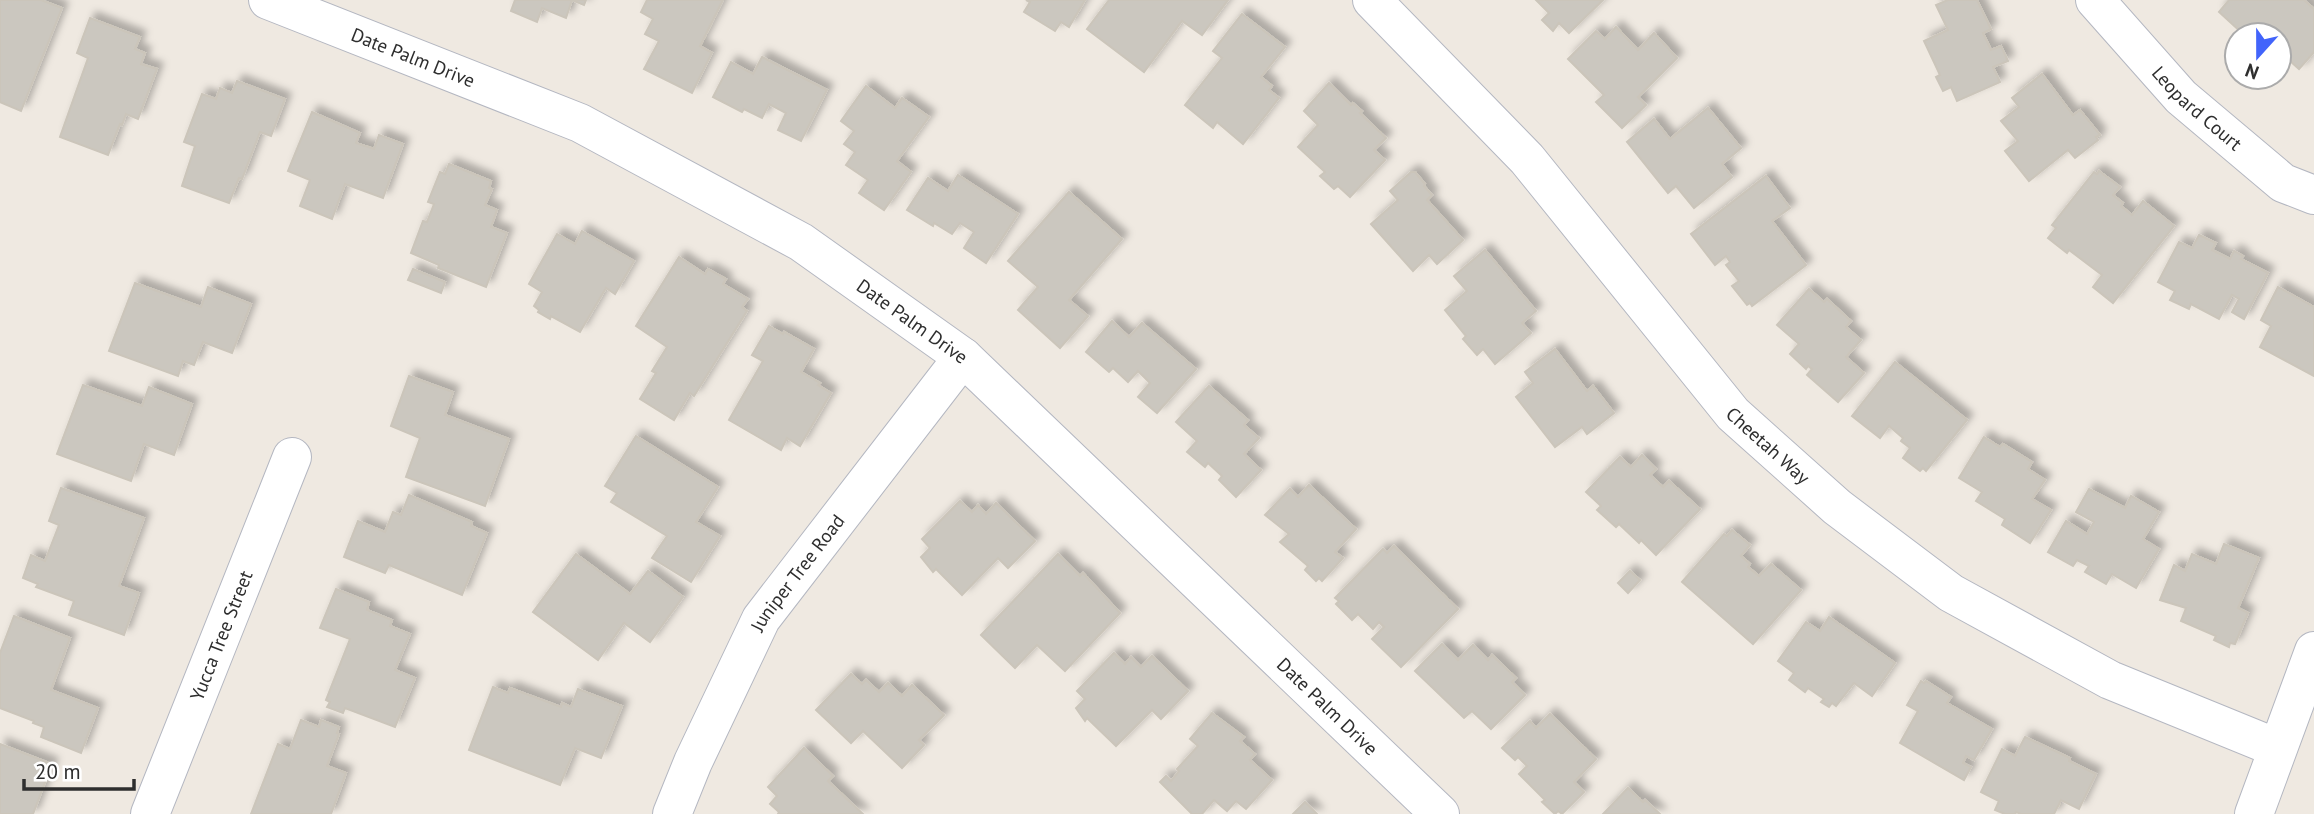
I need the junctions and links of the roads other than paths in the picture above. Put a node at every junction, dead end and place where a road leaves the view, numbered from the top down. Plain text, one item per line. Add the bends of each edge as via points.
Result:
1 (268, 0) edge
2 (1372, 0) edge
3 (2095, 0) edge
4 (2314, 195) edge
5 (963, 357) junction
6 (292, 457) dead end
7 (2314, 651) edge
8 (2277, 748) junction
9 (150, 814) edge
10 (672, 814) edge
11 (1440, 814) edge
12 (2255, 814) edge

1 - 5 street, Date Palm Drive via 580,123 802,242
2 - 8 street, Cheetah Way via 1527,159 1733,414 1837,507 1951,593 2110,680
3 - 4 street, Leopard Court via 2181,97 2283,183
5 - 10 street, Juniper Tree Road via 761,619
5 - 11 street, Date Palm Drive
6 - 9 street, Yucca Tree Street
7 - 8 street
8 - 12 street

